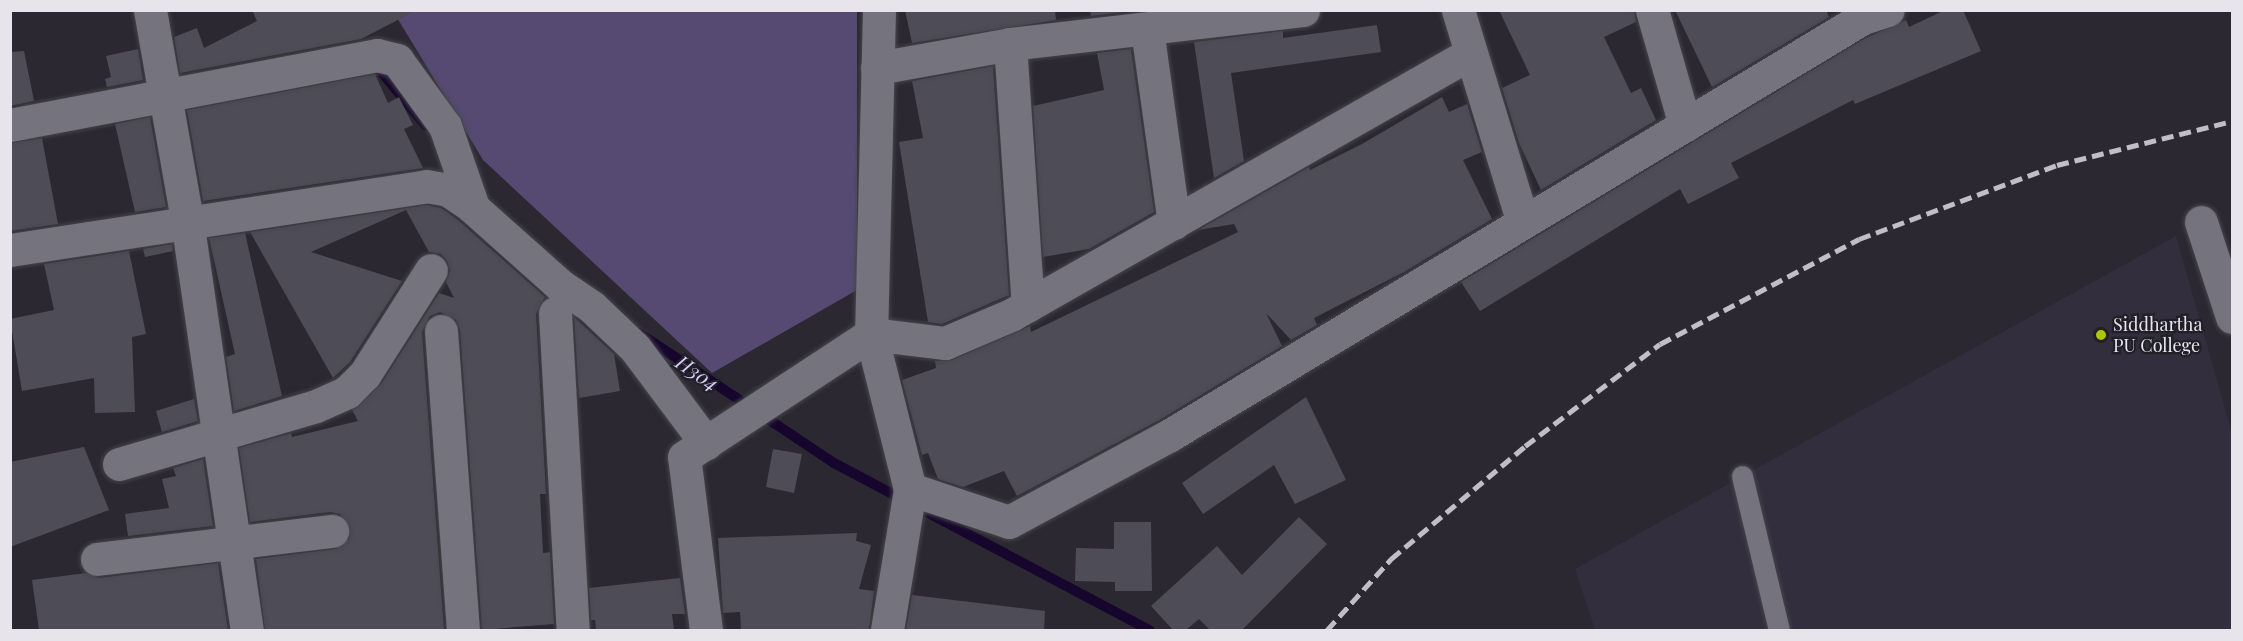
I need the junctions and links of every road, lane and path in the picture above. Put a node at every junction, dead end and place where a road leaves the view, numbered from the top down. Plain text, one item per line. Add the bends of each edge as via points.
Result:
1 (150, 10) edge
2 (879, 10) edge
3 (1303, 10) edge
4 (1458, 10) edge
5 (1653, 10) edge
6 (1870, 13) edge
7 (1147, 28) junction
8 (1010, 44) junction
9 (1471, 53) junction
10 (878, 68) junction
11 (165, 96) junction
12 (10, 125) edge
13 (1686, 125) junction
14 (469, 199) junction
15 (187, 220) junction
16 (1523, 222) junction
17 (2201, 222) dead end
18 (1174, 223) junction
19 (10, 250) edge
20 (431, 270) dead end
21 (1028, 305) junction
22 (555, 313) dead end
23 (2232, 317) edge
24 (441, 331) dead end
25 (871, 334) junction
26 (219, 436) junction
27 (706, 443) junction
28 (120, 464) dead end
29 (1742, 476) dead end
30 (908, 500) junction
31 (332, 531) dead end
32 (234, 542) junction
33 (97, 560) dead end
34 (247, 630) edge
35 (463, 630) edge
36 (573, 630) edge
37 (706, 630) edge
38 (887, 630) edge
39 (1779, 630) edge

1 - 11 street
2 - 10 street
3 - 7 street
4 - 9 street
5 - 13 street
6 - 13 street
7 - 8 street
7 - 18 street
8 - 10 street
8 - 21 street
9 - 16 street
9 - 18 street
10 - 25 street
11 - 12 street
11 - 14 street via 364,58 397,60 447,135
11 - 15 street
13 - 16 street
14 - 15 street via 426,186
14 - 27 street via 561,286 592,306 635,348
15 - 19 street
15 - 26 street
16 - 30 street via 1170,435 1009,522
17 - 23 street
18 - 21 street
20 - 26 street via 365,374 347,392 316,406
21 - 25 street via 945,343
22 - 36 street
24 - 35 street
25 - 27 street
25 - 30 street
26 - 28 street
26 - 32 street
27 - 37 street via 684,457
29 - 39 lane
30 - 38 street
31 - 32 street
32 - 33 street
32 - 34 street

